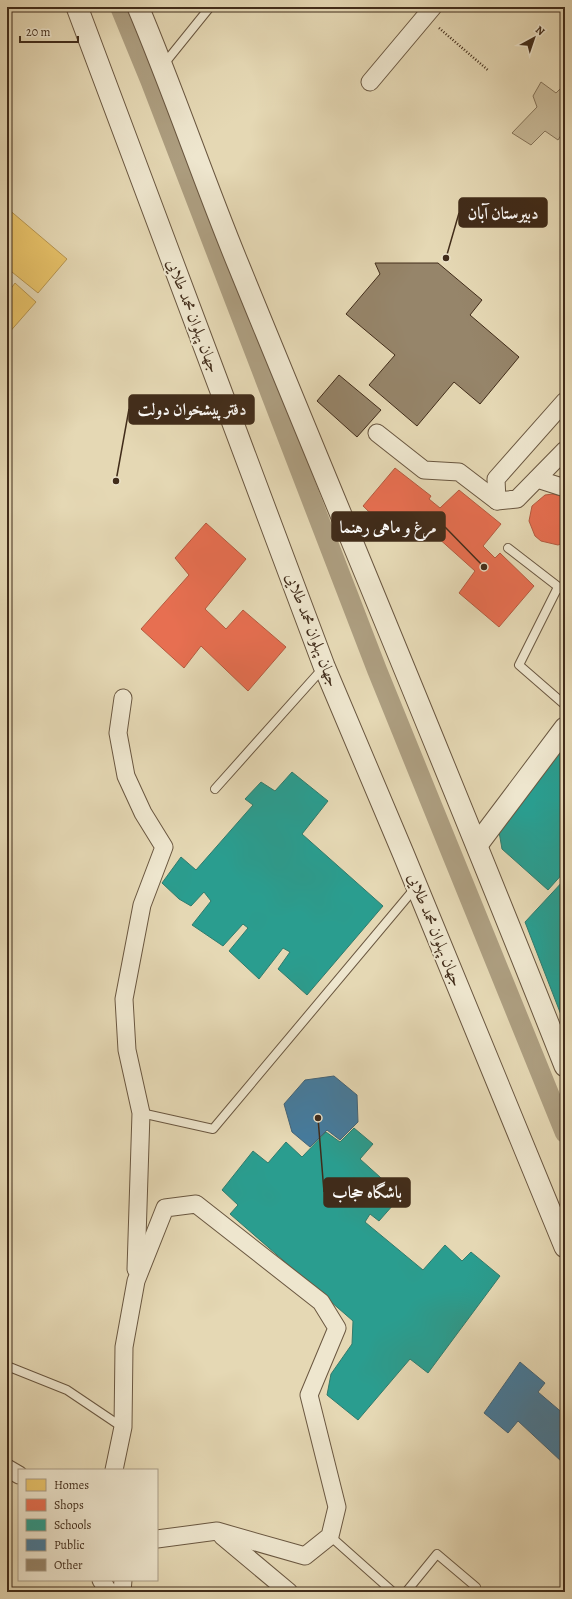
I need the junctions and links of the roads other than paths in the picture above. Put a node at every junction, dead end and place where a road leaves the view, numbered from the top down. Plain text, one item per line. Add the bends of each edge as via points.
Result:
1 (77, 7) edge
2 (138, 7) edge
3 (210, 7) edge
4 (429, 11) edge
5 (162, 65) junction
6 (370, 82) dead end
7 (565, 401) edge
8 (377, 433) dead end
9 (565, 450) edge
10 (537, 478) junction
11 (565, 488) edge
12 (497, 501) junction
13 (508, 548) dead end
14 (558, 586) junction
15 (565, 592) edge
16 (324, 666) junction
17 (123, 698) dead end
18 (565, 705) edge
19 (565, 728) edge
20 (214, 789) dead end
21 (477, 845) junction
22 (417, 885) junction
23 (565, 1066) edge
24 (140, 1113) junction
25 (565, 1247) edge
26 (136, 1281) junction
27 (7, 1366) edge
28 (123, 1427) junction
29 (7, 1468) edge
30 (114, 1469) edge
31 (18, 1474) edge
32 (217, 1531) junction
33 (330, 1536) junction
34 (158, 1539) edge
35 (103, 1581) edge
36 (123, 1581) edge
37 (109, 1592) edge
38 (122, 1592) edge
39 (289, 1592) edge
40 (393, 1592) edge
41 (406, 1592) edge
42 (471, 1592) edge

1 - 16 street, جهان پهلوان محمد طلایی
2 - 5 street
3 - 5 lane
4 - 6 street
5 - 21 street via 226,234
7 - 12 street via 496,479
8 - 12 street via 424,470 459,472
9 - 10 street
10 - 11 street
10 - 12 street via 517,499
13 - 14 lane
14 - 15 lane
14 - 18 lane via 519,665
16 - 20 lane
16 - 22 street, جهان پهلوان محمد طلایی
17 - 24 street via 118,733 126,776 143,813 164,847 142,905 124,999 126,1050
19 - 21 street
21 - 23 street
22 - 24 lane via 213,1130
22 - 25 street, جهان پهلوان محمد طلایی
24 - 26 street
26 - 28 street via 124,1347
26 - 33 street via 165,1208 196,1204 321,1302 338,1328 309,1395 337,1507
27 - 28 lane via 67,1390
28 - 30 street
29 - 31 street
32 - 33 street via 305,1556
32 - 34 street
32 - 39 street
33 - 40 lane
35 - 37 street
36 - 38 street
41 - 42 lane via 437,1554 476,1587

